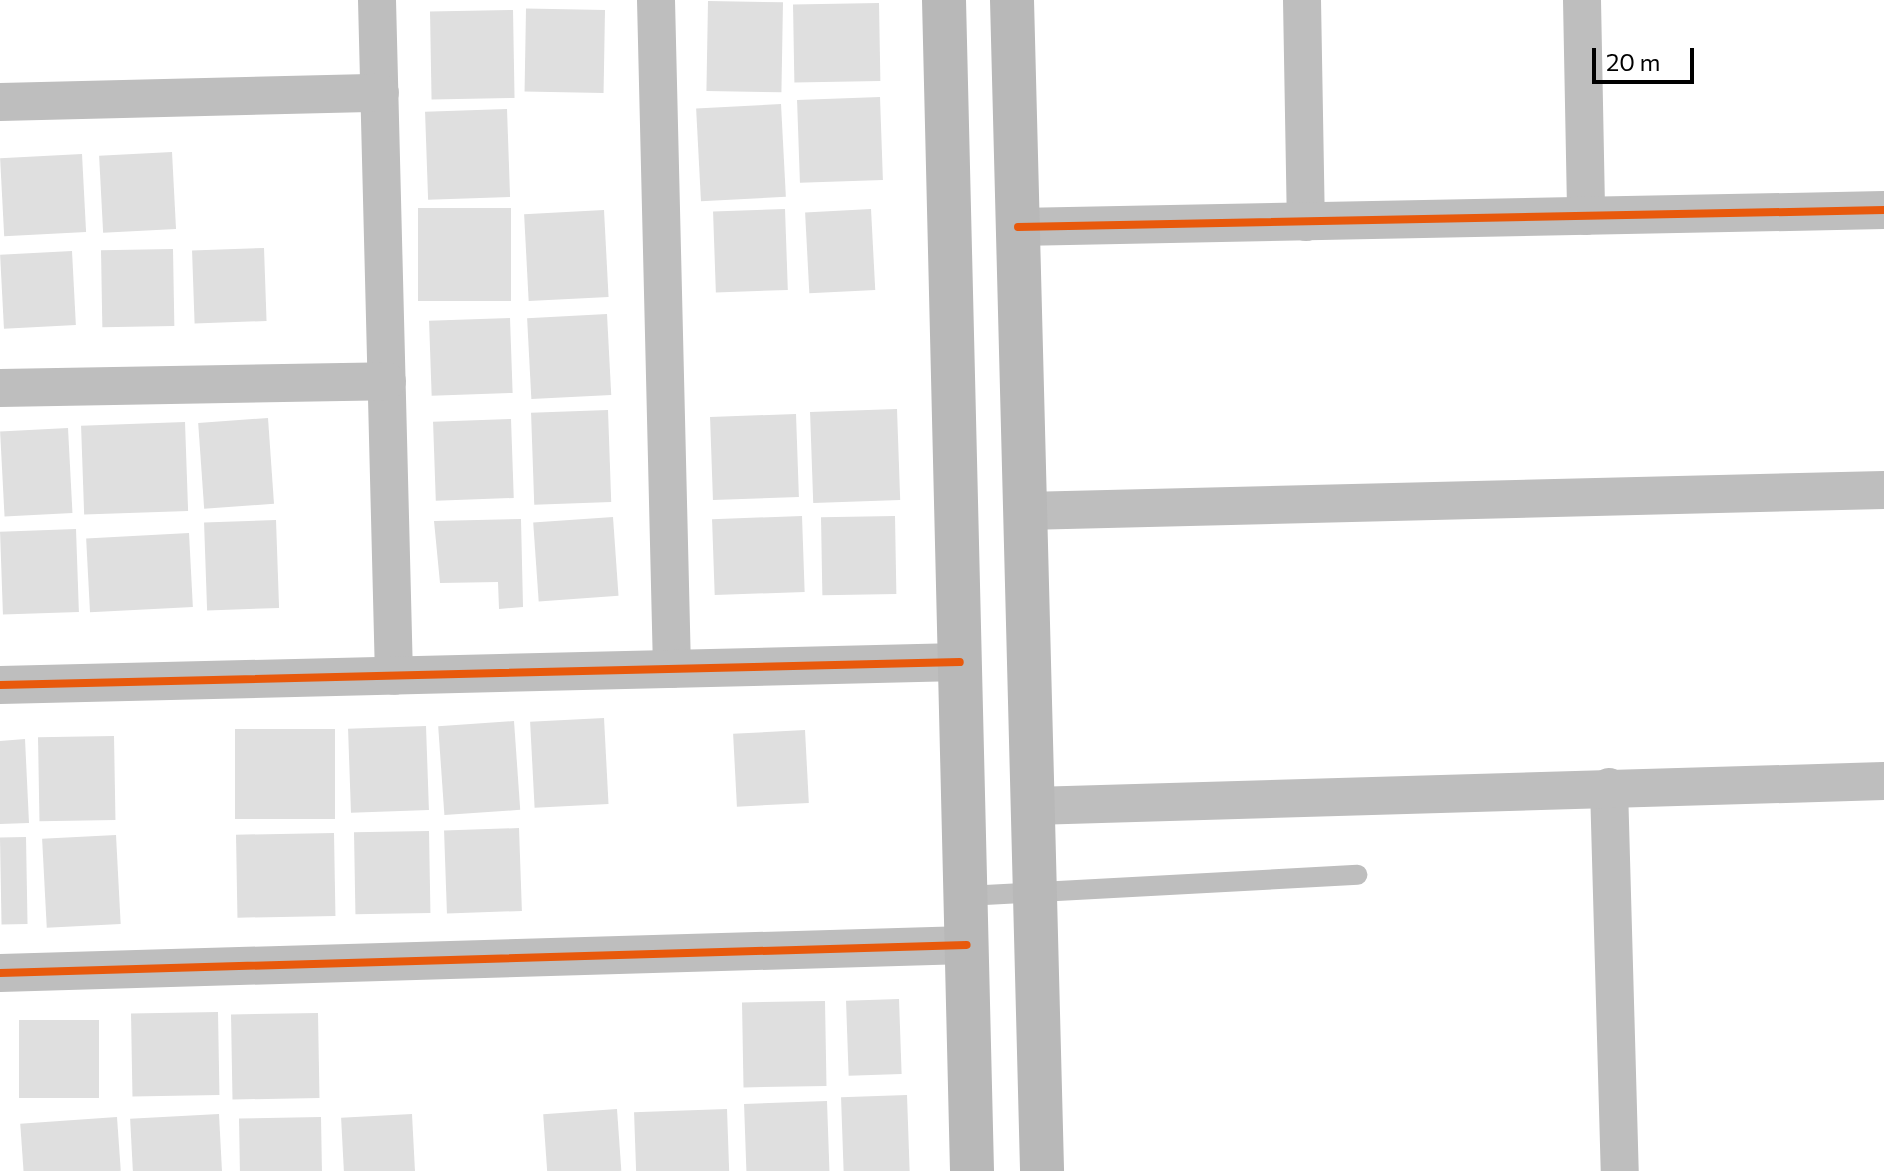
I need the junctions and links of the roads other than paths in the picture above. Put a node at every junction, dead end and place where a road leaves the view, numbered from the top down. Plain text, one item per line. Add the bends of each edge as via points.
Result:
1 (377, 0) edge
2 (656, 0) edge
3 (944, 0) edge
4 (1012, 0) edge
5 (1302, 0) edge
6 (1582, 0) edge
7 (380, 93) junction
8 (0, 102) edge
9 (1884, 210) edge
10 (1586, 216) junction
11 (1306, 222) junction
12 (1018, 227) junction
13 (387, 381) junction
14 (0, 388) edge
15 (1884, 490) edge
16 (1025, 511) junction
17 (960, 662) junction
18 (672, 669) junction
19 (394, 676) junction
20 (0, 685) edge
21 (1884, 781) edge
22 (1609, 787) junction
23 (1033, 806) junction
24 (1357, 875) dead end
25 (1035, 891) junction
26 (966, 896) junction
27 (967, 945) junction
28 (0, 973) edge
29 (972, 1171) edge
30 (1042, 1171) edge
31 (1620, 1171) edge

1 - 7 street
2 - 18 street
3 - 17 main road
4 - 12 main road
5 - 11 street
6 - 10 street
7 - 8 street
7 - 13 street
9 - 10 street
10 - 11 street
11 - 12 street
12 - 16 main road
13 - 14 street
13 - 19 street
15 - 16 street
16 - 23 main road
17 - 18 street
17 - 26 main road
18 - 19 street
19 - 20 street
21 - 22 street
22 - 23 street
22 - 31 street
23 - 25 main road
24 - 25 lane
25 - 26 lane
25 - 30 main road
26 - 27 main road
27 - 28 street
27 - 29 main road

